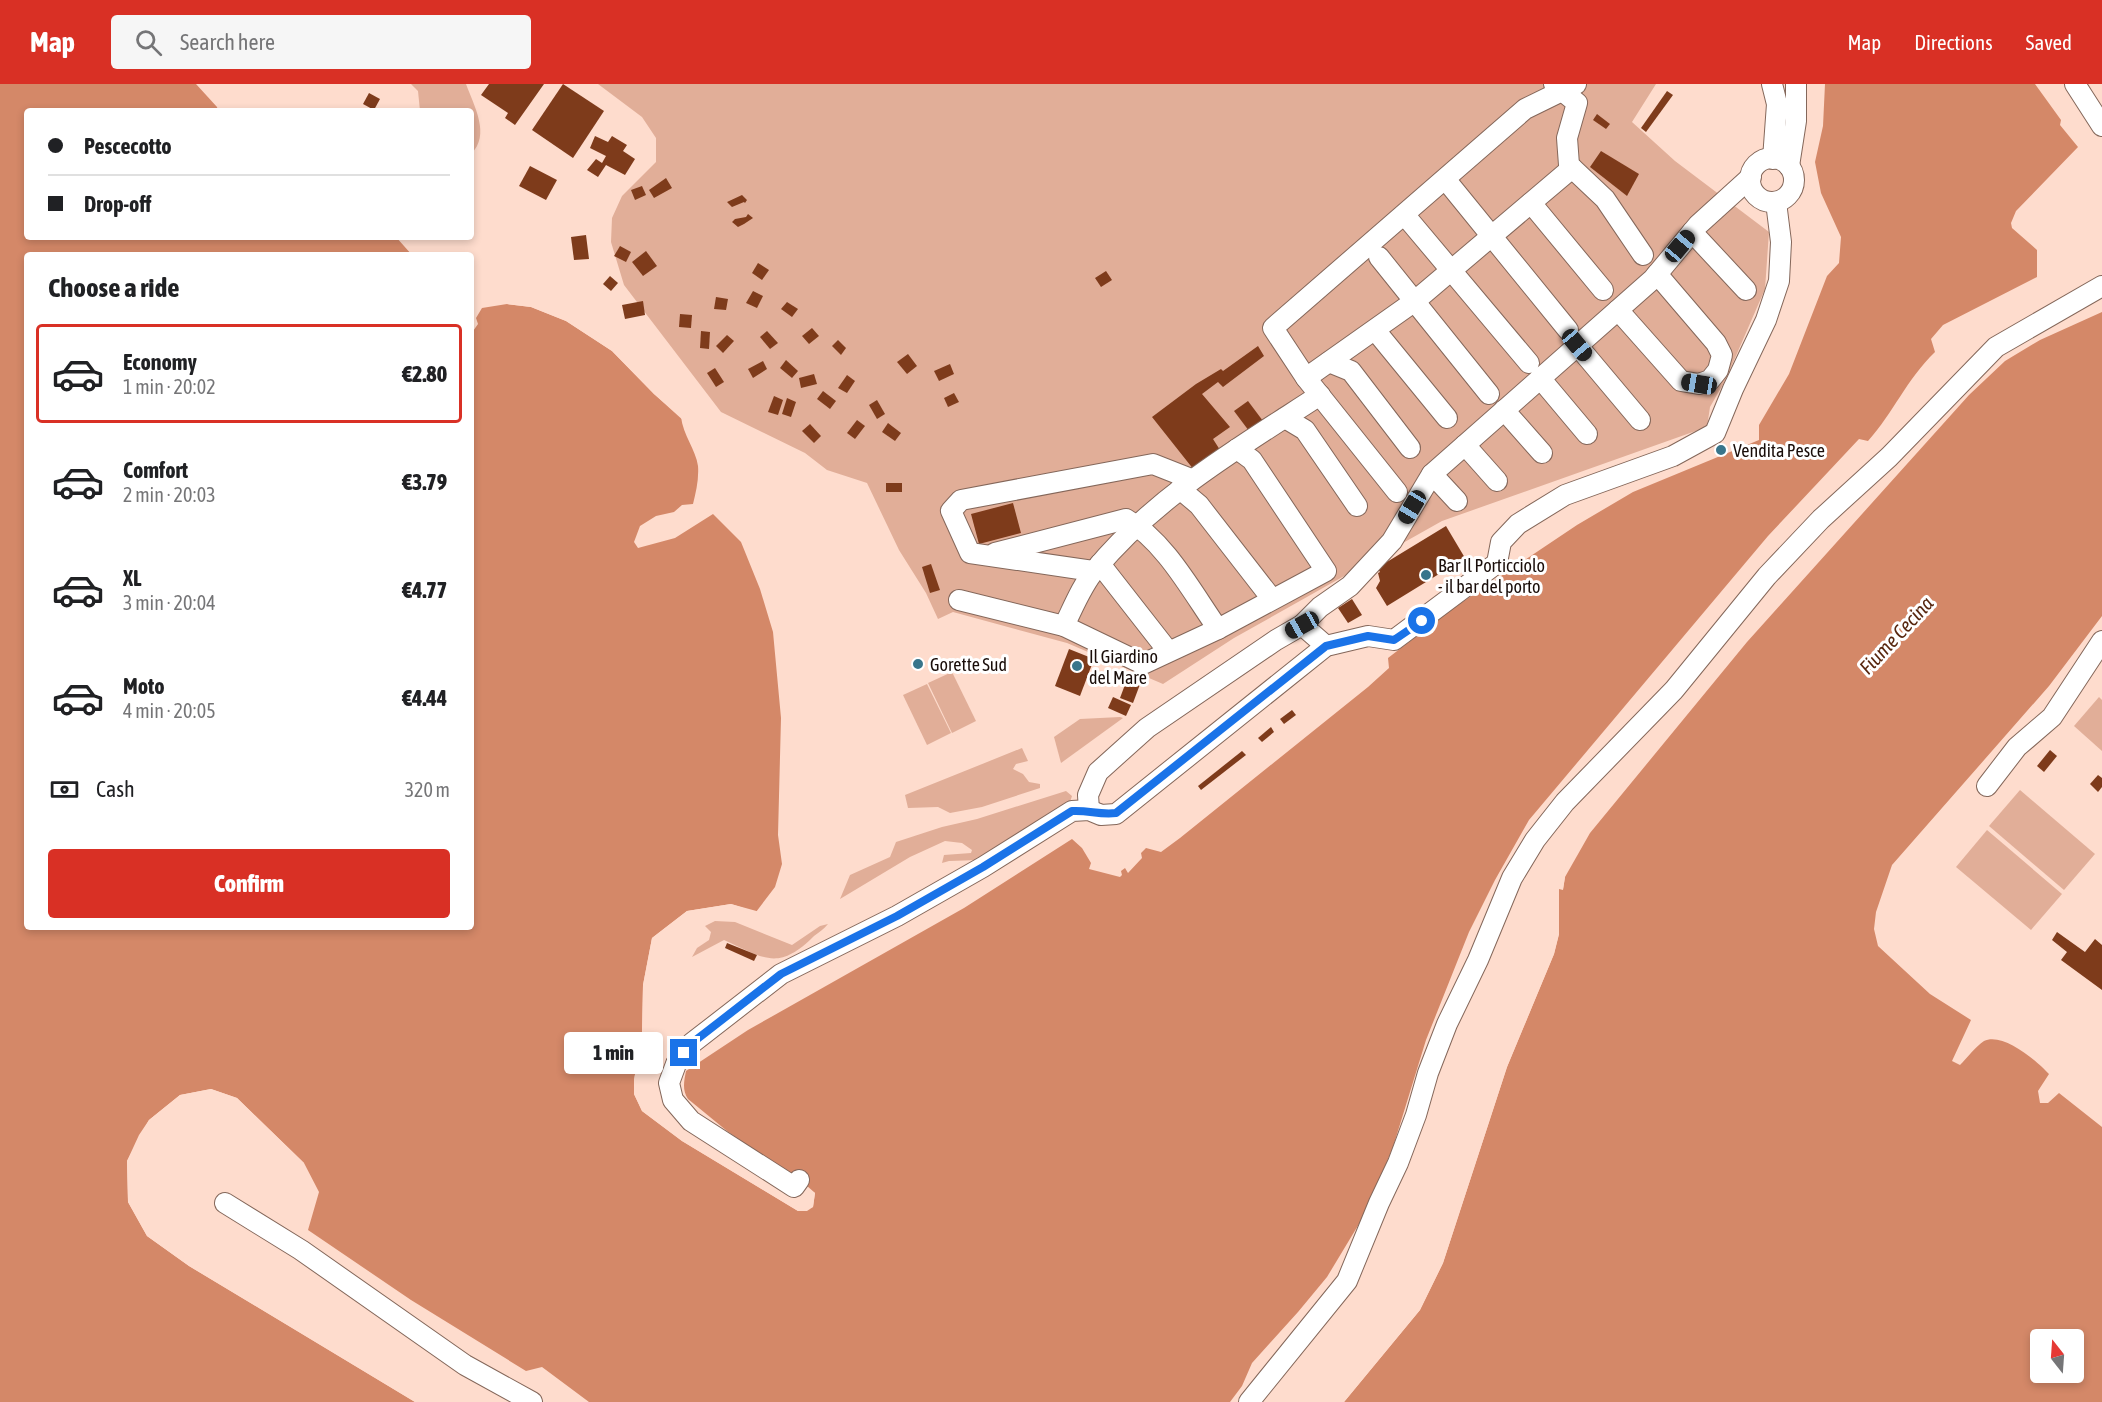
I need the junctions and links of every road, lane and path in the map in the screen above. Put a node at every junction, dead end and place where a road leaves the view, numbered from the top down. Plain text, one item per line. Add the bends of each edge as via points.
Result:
1 (1772, 84) edge
2 (1796, 84) edge
3 (2075, 84) edge
4 (1562, 86) edge
5 (2102, 126) edge
6 (1781, 162) junction
7 (1572, 168) junction
8 (1751, 177) junction
9 (1450, 185) dead end
10 (1776, 202) junction
11 (1532, 203) junction
12 (1408, 219) dead end
13 (1692, 232) junction
14 (1491, 237) junction
15 (1644, 255) dead end
16 (1379, 257) dead end
17 (1452, 270) junction
18 (1657, 274) junction
19 (2102, 286) edge
20 (1603, 290) dead end
21 (1746, 290) dead end
22 (1415, 301) junction
23 (1618, 309) junction
24 (1375, 330) junction
25 (1573, 338) junction
26 (1329, 362) junction
27 (1534, 371) junction
28 (1306, 378) junction
29 (1489, 394) dead end
30 (1320, 395) junction
31 (1504, 410) junction
32 (1285, 418) junction
33 (1447, 418) dead end
34 (1640, 420) dead end
35 (1587, 434) dead end
36 (1465, 445) junction
37 (1410, 448) dead end
38 (1238, 449) junction
39 (1542, 453) dead end
40 (1432, 474) junction
41 (1497, 481) dead end
42 (1186, 484) junction
43 (1397, 492) dead end
44 (1456, 501) dead end
45 (1357, 506) dead end
46 (1138, 525) junction
47 (987, 556) junction
48 (1097, 567) junction
49 (1272, 599) junction
50 (958, 600) dead end
51 (1302, 625) junction
52 (1064, 626) junction
53 (1218, 628) junction
54 (2102, 641) edge
55 (1326, 646) junction
56 (1168, 651) junction
57 (1987, 786) dead end
58 (1089, 810) junction
59 (799, 1180) dead end
60 (225, 1203) dead end
61 (532, 1402) edge
62 (1250, 1402) edge

1 - 6 street
2 - 6 street via 1796,121
3 - 5 street
4 - 7 street via 1577,103 1567,138
4 - 28 street via 1526,109 1273,328
6 - 8 street via 1761,162
6 - 10 street via 1793,173 1793,188
7 - 11 street
7 - 15 street via 1605,199
8 - 10 street via 1750,184 1757,196
8 - 13 street
9 - 14 street
10 - 55 street via 1781,242 1779,281 1766,320 1715,433 1673,456 1565,495 1518,524 1501,542 1497,563 1394,640 1368,636
11 - 14 street
11 - 20 street
12 - 17 street
13 - 18 street
13 - 21 street
14 - 17 street
14 - 25 street
16 - 22 street
17 - 22 street
17 - 27 street
18 - 23 street
18 - 23 street via 1716,343 1722,356 1710,380 1699,384 1681,381
19 - 62 street via 1996,346 1767,576 1674,690 1565,802 1535,840 1512,878 1447,1024 1398,1163 1347,1281
22 - 24 street
22 - 29 street
23 - 25 street
24 - 26 street
24 - 33 street
25 - 27 street
25 - 34 street
26 - 28 street
26 - 37 street via 1350,371
27 - 31 street
27 - 35 street
28 - 30 street
30 - 32 street
30 - 43 street
31 - 36 street
31 - 39 street
32 - 38 street
32 - 45 street via 1305,430
36 - 40 street
36 - 41 street
38 - 42 street
38 - 49 street via 1252,460 1326,571
40 - 44 street
40 - 51 street via 1392,541 1350,586
42 - 46 street
42 - 47 street via 1153,464 961,500 951,511 970,553
42 - 49 street
46 - 47 street via 1126,519
46 - 48 street
46 - 53 street via 1164,551
47 - 48 street
48 - 52 street
48 - 56 street
49 - 53 street
50 - 52 street
51 - 55 street
51 - 58 street via 1147,728 1098,772 1088,795
52 - 56 street via 1143,664
53 - 56 street
54 - 57 street via 2052,717 2017,747
55 - 58 street via 1116,813 1101,815
58 - 59 street via 1072,811 897,916 781,974 692,1043 676,1064 669,1083 673,1100 691,1121 794,1188
60 - 61 street via 301,1250 465,1365

